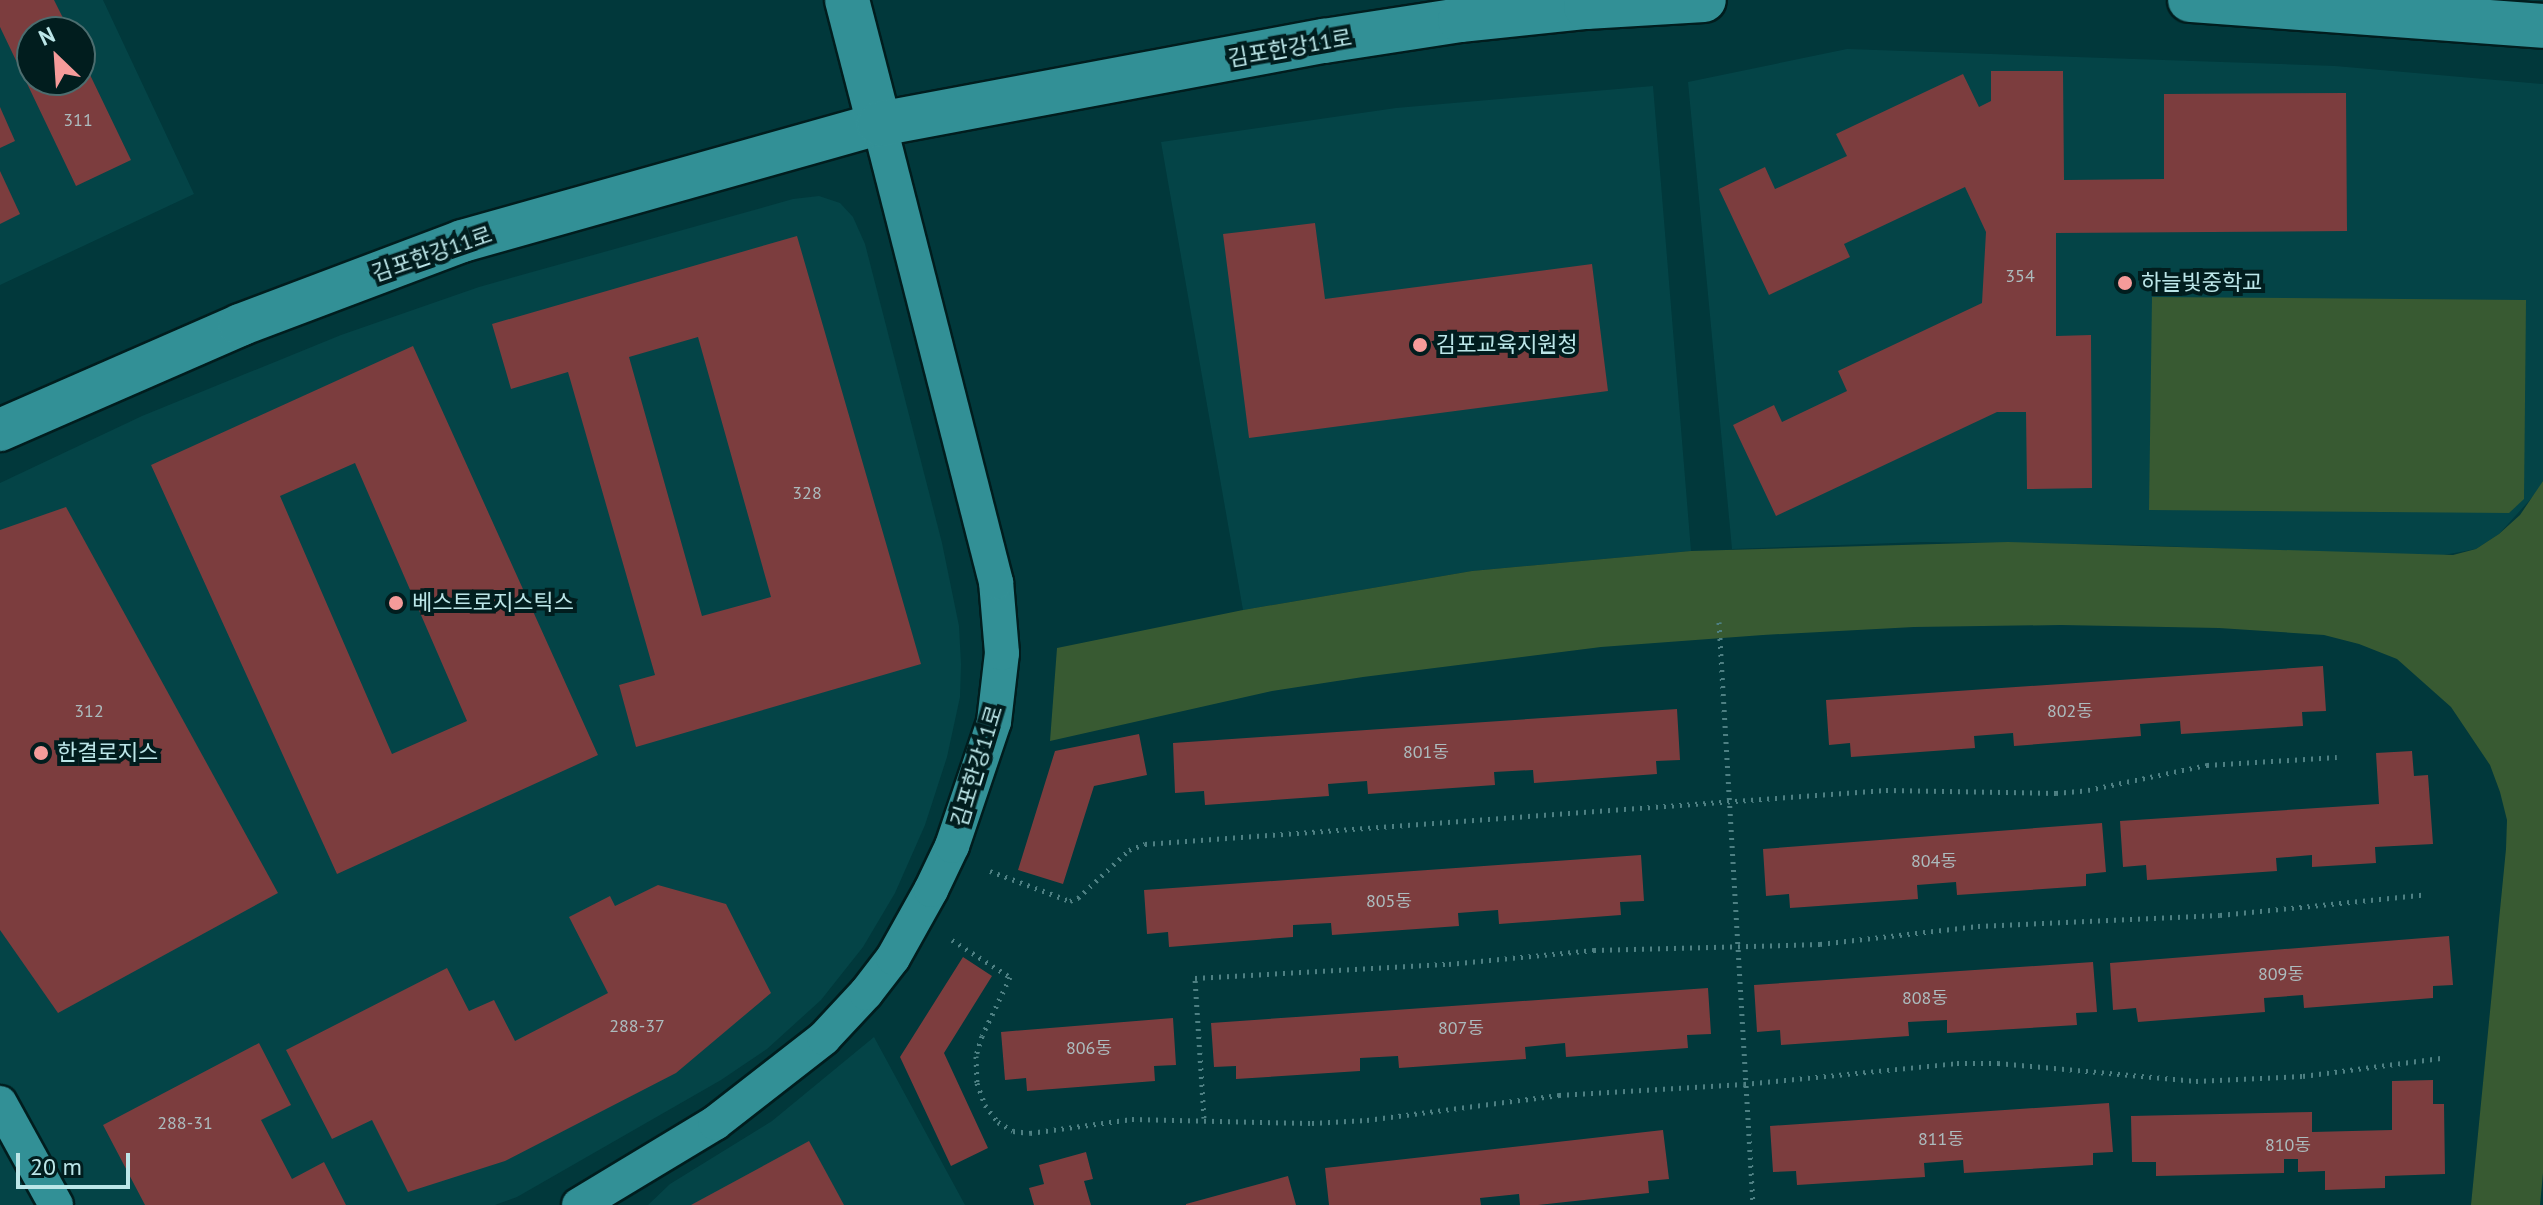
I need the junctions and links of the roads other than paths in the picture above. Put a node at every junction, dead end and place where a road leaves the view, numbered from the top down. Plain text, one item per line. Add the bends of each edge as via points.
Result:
1 (847, 0) edge
2 (1490, 0) edge
3 (1704, 0) edge
4 (2190, 0) edge
5 (2395, 0) edge
6 (2543, 13) edge
7 (2543, 26) edge
8 (879, 124) junction
9 (0, 430) edge
10 (0, 1103) edge
11 (56, 1205) edge
12 (579, 1205) edge

1 - 8 main road
2 - 8 main road, 김포한강11로 via 1330,23 996,86
3 - 8 main road, 김포한강11로 via 1460,20
4 - 7 main road
5 - 6 main road
8 - 9 street, 김포한강11로 via 462,241 240,325
8 - 12 street, 김포한강11로 via 996,582 1002,653 994,722 952,846 893,958 866,993 824,1038 739,1105
10 - 11 street

